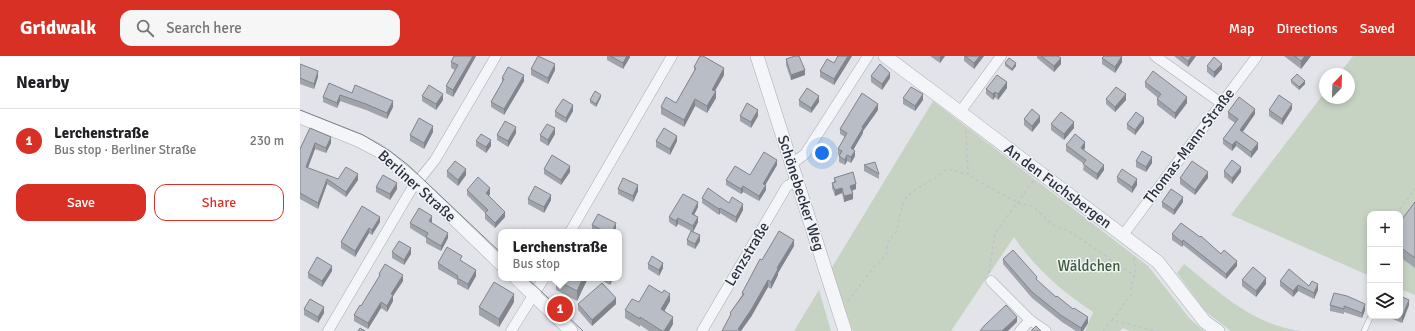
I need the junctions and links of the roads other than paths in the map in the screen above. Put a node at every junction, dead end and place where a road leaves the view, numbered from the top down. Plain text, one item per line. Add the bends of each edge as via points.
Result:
1 (496, 56) edge
2 (672, 56) edge
3 (757, 56) edge
4 (868, 56) edge
5 (885, 56) edge
6 (1001, 56) edge
7 (1155, 56) edge
8 (1256, 56) edge
9 (1221, 104) junction
10 (960, 112) junction
11 (300, 117) edge
12 (792, 162) junction
13 (797, 181) junction
14 (416, 182) junction
15 (572, 229) edge
16 (1123, 236) junction
17 (498, 261) edge
18 (519, 281) edge
19 (542, 281) edge
20 (991, 281) road end
21 (534, 295) junction
22 (1370, 319) edge
23 (1030, 320) junction
24 (328, 331) edge
25 (512, 331) edge
26 (571, 331) edge
27 (702, 331) edge
28 (845, 331) edge
29 (1020, 331) edge
30 (1046, 331) edge
31 (1218, 331) edge
32 (1364, 331) edge

1 - 14 street via 435,160
2 - 15 street
3 - 12 street, Schönebecker Weg
4 - 12 street via 805,154
5 - 10 street, An den Fuchsbergen
6 - 10 street
7 - 9 street
8 - 9 street, Thomas-Mann-Straße
9 - 16 street, Thomas-Mann-Straße
10 - 16 street, An den Fuchsbergen
11 - 14 street, Berliner Straße via 379,151
12 - 13 street, Schönebecker Weg
13 - 27 street, Lenzstraße via 787,186
13 - 28 street, Schönebecker Weg
14 - 17 street, Berliner Straße
14 - 24 street
16 - 31 street, An den Fuchsbergen via 1158,262 1205,322
18 - 21 street
19 - 21 street
20 - 23 street
21 - 25 street
21 - 26 street
22 - 32 lane
23 - 29 street
23 - 30 street

